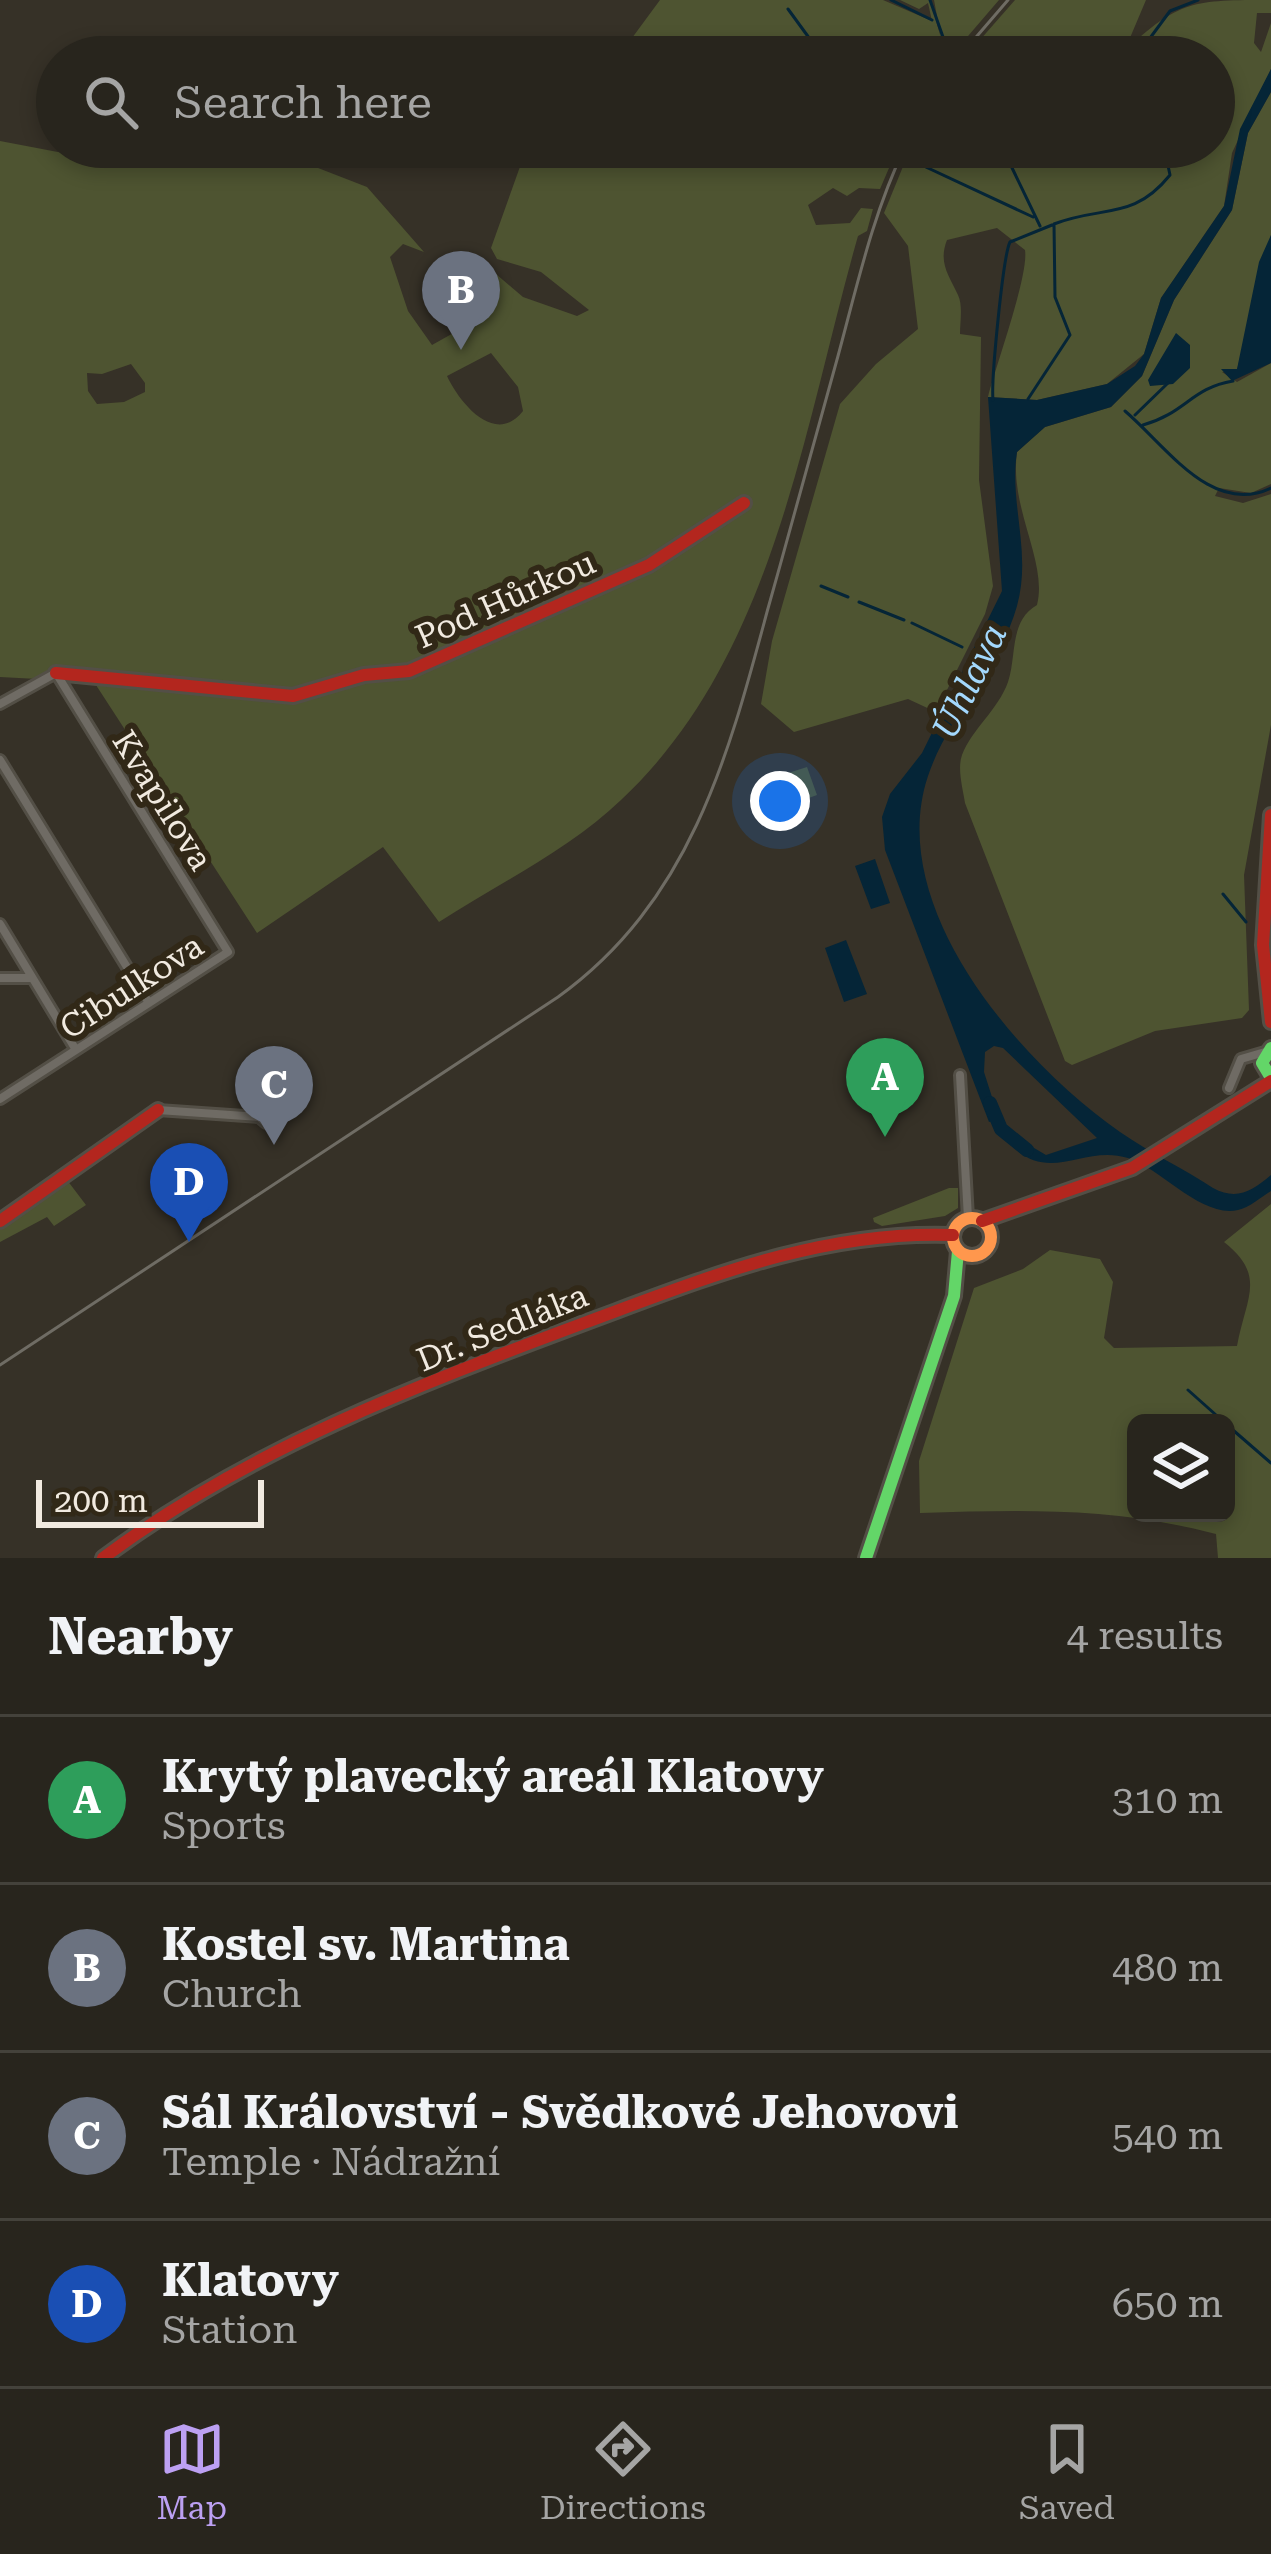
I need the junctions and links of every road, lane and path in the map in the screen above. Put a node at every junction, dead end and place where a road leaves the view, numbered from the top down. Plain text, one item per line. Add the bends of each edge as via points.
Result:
1 (743, 503) dead end
2 (56, 673) junction
3 (0, 704) edge
4 (0, 760) edge
5 (1271, 815) edge
6 (0, 924) edge
7 (228, 952) joint
8 (0, 977) edge
9 (32, 978) junction
10 (149, 1004) junction
11 (1271, 1022) edge
12 (76, 1050) junction
13 (1265, 1066) edge
14 (960, 1075) dead end
15 (1229, 1088) dead end
16 (0, 1099) edge
17 (158, 1110) joint
18 (266, 1123) dead end
19 (1022, 1209) junction
20 (975, 1219) junction
21 (0, 1221) edge
22 (953, 1234) junction
23 (991, 1236) junction
24 (958, 1251) junction
25 (975, 1256) junction
26 (954, 1296) junction
27 (104, 1558) edge
28 (866, 1558) edge

1 - 2 street, Pod Hůrkou via 649,565 409,671 251,696
2 - 3 street
2 - 7 street, Kvapilova
4 - 10 street
5 - 11 street via 1263,945
6 - 9 street
7 - 10 street, Cibulkova
8 - 9 street
9 - 12 street
10 - 12 street, Cibulkova
12 - 16 street, Cibulkova
13 - 15 street via 1245,1058
13 - 19 street via 1193,1134 1106,1179
14 - 20 street
17 - 18 street
17 - 21 street
19 - 20 street
19 - 23 street
20 - 22 street
20 - 23 street
22 - 24 street
22 - 27 street, Dr. Sedláka via 910,1231 795,1251 517,1348 292,1443
23 - 25 street
24 - 25 street
24 - 26 street
25 - 26 street
26 - 28 street

